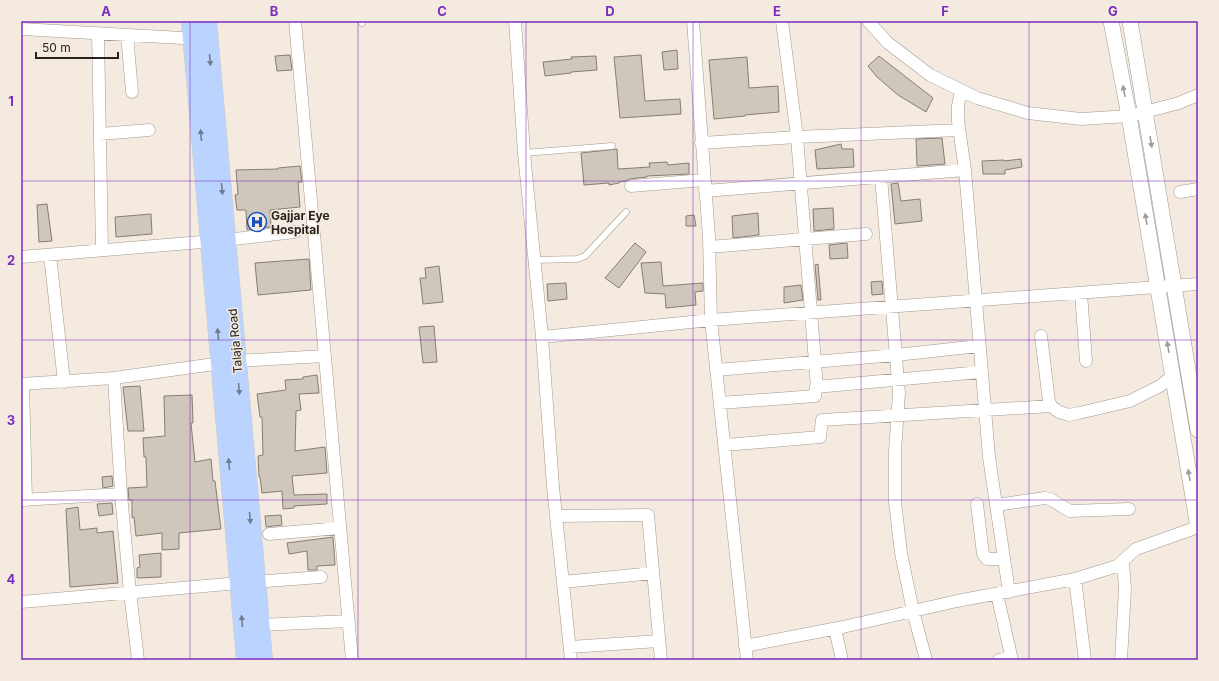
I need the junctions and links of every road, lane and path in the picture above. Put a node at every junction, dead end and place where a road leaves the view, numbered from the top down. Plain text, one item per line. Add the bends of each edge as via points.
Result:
1 (207, 21) edge
2 (295, 21) edge
3 (515, 21) edge
4 (693, 21) edge
5 (782, 21) edge
6 (868, 21) edge
7 (1111, 21) edge
8 (1130, 21) edge
9 (21, 29) edge
10 (98, 33) junction
11 (197, 33) edge
12 (127, 35) junction
13 (961, 90) junction
14 (132, 92) dead end
15 (1198, 95) edge
16 (1146, 112) junction
17 (1129, 116) junction
18 (149, 130) dead end
19 (959, 130) junction
20 (100, 134) junction
21 (796, 137) junction
22 (701, 144) junction
23 (612, 146) dead end
24 (524, 153) junction
25 (964, 170) junction
26 (881, 177) junction
27 (800, 183) junction
28 (630, 186) dead end
29 (705, 186) junction
30 (1198, 189) edge
31 (1180, 192) dead end
32 (626, 212) dead end
33 (295, 232) dead end
34 (866, 234) dead end
35 (805, 238) junction
36 (218, 240) junction
37 (709, 247) junction
38 (102, 250) junction
39 (50, 255) junction
40 (21, 257) edge
41 (534, 260) junction
42 (1198, 284) edge
43 (1174, 286) junction
44 (1158, 288) junction
45 (1081, 293) junction
46 (976, 300) junction
47 (892, 306) junction
48 (810, 312) junction
49 (711, 320) junction
50 (1041, 336) dead end
51 (542, 338) junction
52 (979, 346) junction
53 (896, 355) junction
54 (325, 356) junction
55 (815, 361) junction
56 (1086, 361) dead end
57 (229, 362) junction
58 (716, 370) junction
59 (981, 372) junction
60 (1172, 376) junction
61 (114, 378) junction
62 (898, 380) junction
63 (64, 382) junction
64 (22, 384) edge
65 (817, 387) junction
66 (1196, 401) edge
67 (720, 403) junction
68 (1051, 406) junction
69 (985, 410) junction
70 (898, 414) junction
71 (1198, 430) edge
72 (725, 445) junction
73 (121, 494) junction
74 (24, 500) edge
75 (977, 504) dead end
76 (996, 505) junction
77 (1129, 509) dead end
78 (556, 516) junction
79 (1198, 527) edge
80 (340, 528) junction
81 (269, 534) dead end
82 (1004, 559) junction
83 (1123, 561) junction
84 (653, 573) junction
85 (321, 577) dead end
86 (1075, 579) junction
87 (247, 582) junction
88 (563, 582) junction
89 (130, 592) junction
90 (1002, 593) junction
91 (21, 602) edge
92 (913, 611) junction
93 (349, 621) junction
94 (259, 625) junction
95 (835, 629) junction
96 (659, 641) junction
97 (745, 646) junction
98 (570, 647) junction
99 (1012, 659) edge
100 (138, 660) edge
101 (246, 660) edge
102 (262, 660) edge
103 (352, 660) edge
104 (571, 660) edge
105 (661, 660) edge
106 (747, 660) edge
107 (842, 660) edge
108 (926, 660) edge
109 (999, 660) edge
110 (1086, 660) edge
111 (1121, 660) edge

1 - 11 main road, Talaja Road
2 - 54 street
3 - 24 street
4 - 22 street
5 - 21 street
6 - 13 street via 888,43 930,75
17 -> 7 street
8 - 16 street
9 - 10 street
10 - 12 street
10 - 20 street
11 - 12 street
11 - 36 main road, Talaja Road
12 - 14 street
13 - 17 street via 977,98 1028,113 1081,119
13 - 19 street via 958,106
15 - 16 street
16 - 17 street
16 -> 43 street
44 -> 17 street
18 - 20 street
19 - 21 street
19 - 25 street
20 - 38 street
21 - 22 street
21 - 27 street
22 - 29 street
23 - 24 lane
24 - 41 street
25 - 26 street
25 - 46 street
26 - 27 street
26 - 47 street
27 - 29 street
27 - 35 street
28 - 29 street
29 - 37 street
30 - 31 street
32 - 41 lane via 585,256
33 - 36 street
34 - 35 street
35 - 37 street
35 - 48 street
36 - 38 street
36 - 57 main road, Talaja Road
37 - 49 street
38 - 39 street
39 - 40 street
39 - 63 street
41 - 51 street
42 - 43 street
43 - 44 street
43 - 66 street
44 - 45 street
60 -> 44 street
45 - 46 street
45 - 56 street
46 - 47 street
46 - 52 street
47 - 48 street
47 - 53 street
48 - 49 street
48 - 55 street
49 - 51 street
49 - 58 street
50 - 68 street
51 - 78 street
52 - 53 street
52 - 59 street
53 - 55 street
53 - 62 street
54 - 57 street
54 - 80 street
55 - 58 street
55 - 65 street
57 - 61 street
57 - 87 main road, Talaja Road
58 - 67 street
59 - 62 street
59 - 69 street
60 - 68 street via 1160,386 1130,401 1086,412 1069,415
79 -> 60 street
61 - 63 street
61 - 73 street
62 - 65 street
62 - 70 street
63 - 64 street
64 - 74 street
65 - 67 street via 816,396
66 - 71 street
67 - 72 street
68 - 69 street
69 - 70 street
69 - 76 street
70 - 72 street via 822,420 820,436
70 - 92 street via 895,452 896,502 901,553
72 - 97 street
73 - 74 street
73 - 89 street
75 - 82 street via 984,554 987,559
76 - 77 street via 1045,498 1070,511
76 - 82 street
78 - 84 street via 648,515
78 - 88 street
79 - 83 street via 1136,549
80 - 81 street
80 - 93 street
82 - 90 street
83 - 86 street via 1118,566
83 - 111 street via 1125,589
84 - 88 street
84 - 96 street
85 - 87 street
86 - 90 street
86 - 110 street
87 - 89 street
87 - 94 main road, Talaja Road
101 -> 87 main road, Talaja Road
88 - 98 street
89 - 91 street
89 - 100 street
90 - 92 street
90 - 99 street
92 - 95 street
92 - 108 street
93 - 94 street
93 - 103 street
94 - 102 main road, Talaja Road
95 - 97 street
95 - 107 street
96 - 98 street
96 - 105 street
97 - 106 street
98 - 104 street
99 - 109 street

